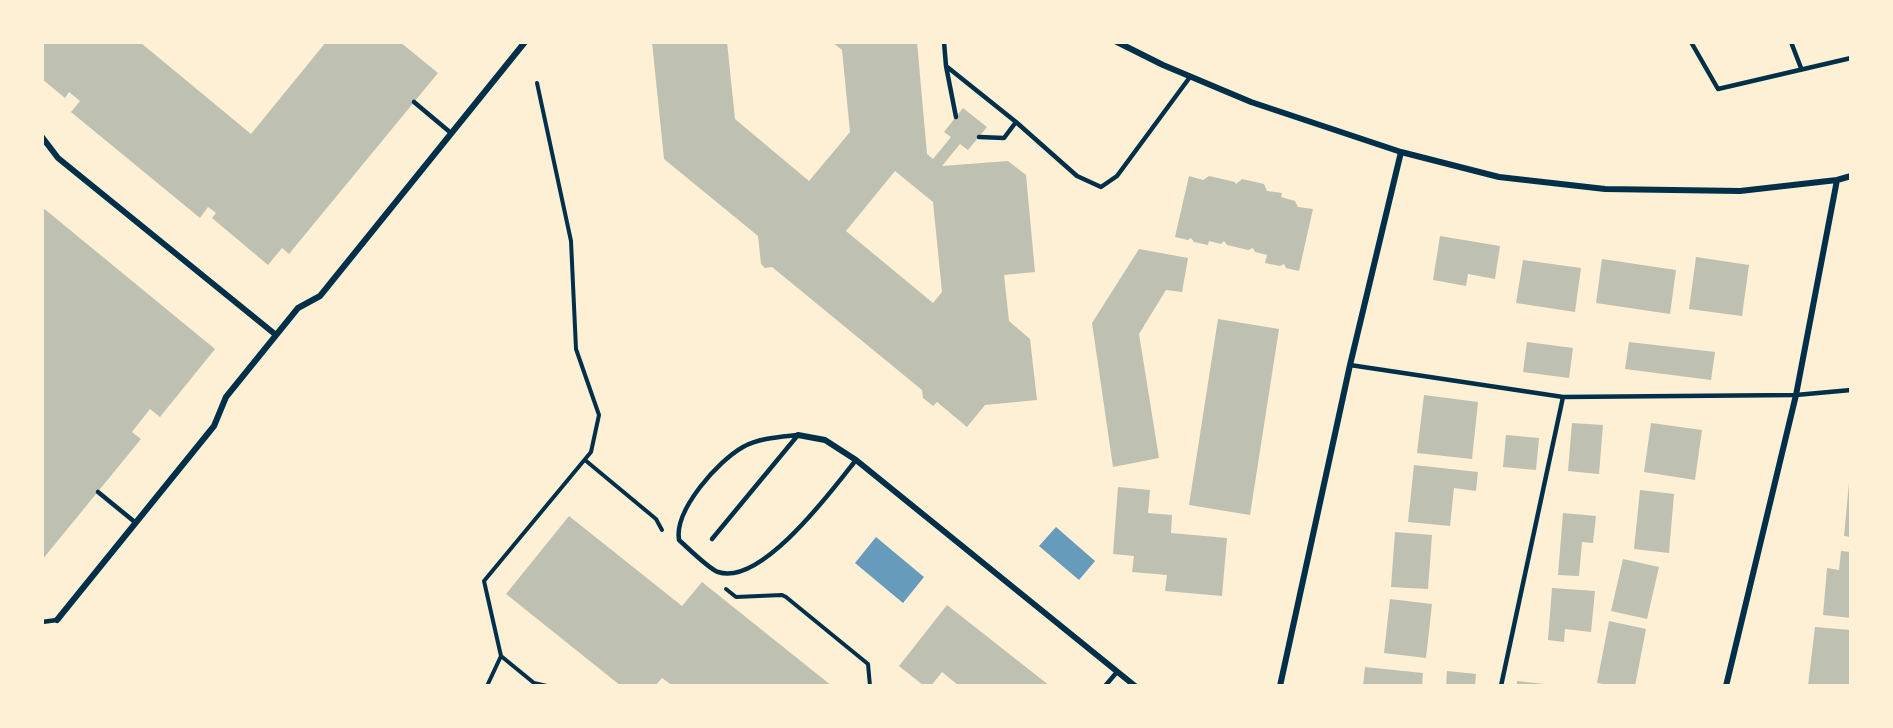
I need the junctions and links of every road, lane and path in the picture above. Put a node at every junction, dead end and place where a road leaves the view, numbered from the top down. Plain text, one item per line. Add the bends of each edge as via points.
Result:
1 (525, 42) edge
2 (944, 42) edge
3 (1117, 42) edge
4 (1691, 42) edge
5 (1791, 42) edge
6 (1851, 58) edge
7 (946, 66) junction
8 (1801, 68) junction
9 (1190, 77) junction
10 (537, 83) dead end
11 (414, 102) dead end
12 (956, 117) dead end
13 (1016, 122) junction
14 (451, 133) junction
15 (979, 136) dead end
16 (42, 137) edge
17 (1401, 152) junction
18 (1851, 176) edge
19 (1837, 180) junction
20 (276, 335) junction
21 (1350, 365) junction
22 (1851, 390) edge
23 (1796, 395) junction
24 (1563, 397) junction
25 (798, 435) junction
26 (856, 460) junction
27 (98, 492) dead end
28 (136, 523) junction
29 (712, 539) dead end
30 (57, 620) joint
31 (42, 622) edge
32 (501, 656) junction
33 (1117, 672) junction
34 (488, 686) edge
35 (547, 686) edge
36 (1105, 686) edge
37 (1135, 686) edge
38 (1280, 686) edge
39 (1501, 686) edge
40 (1726, 686) edge

1 - 14 street
2 - 7 lane
3 - 9 street
4 - 8 lane via 1718,89
5 - 8 lane
6 - 8 lane
7 - 12 lane
7 - 13 lane
9 - 13 lane via 1117,176 1101,187 1077,176
9 - 17 street via 1251,102
10 - 32 path via 571,241 576,349 599,415 591,452 484,581
11 - 14 lane
13 - 15 lane via 1004,138
14 - 20 street via 320,296 298,308
16 - 20 street via 58,158
17 - 19 street via 1499,177 1605,189 1740,191
17 - 21 street
18 - 19 street
19 - 23 street
20 - 28 street via 226,397 214,426
21 - 24 lane
21 - 38 street
22 - 23 lane
23 - 24 lane
23 - 40 street
24 - 39 lane
25 - 26 street via 825,440
25 - 26 lane via 743,446 690,499 677,531 679,540 717,572 744,571 784,544
25 - 29 lane
26 - 33 street
27 - 28 lane
28 - 30 street
30 - 31 lane
32 - 34 path
32 - 35 path via 534,683
33 - 36 lane
33 - 37 street

